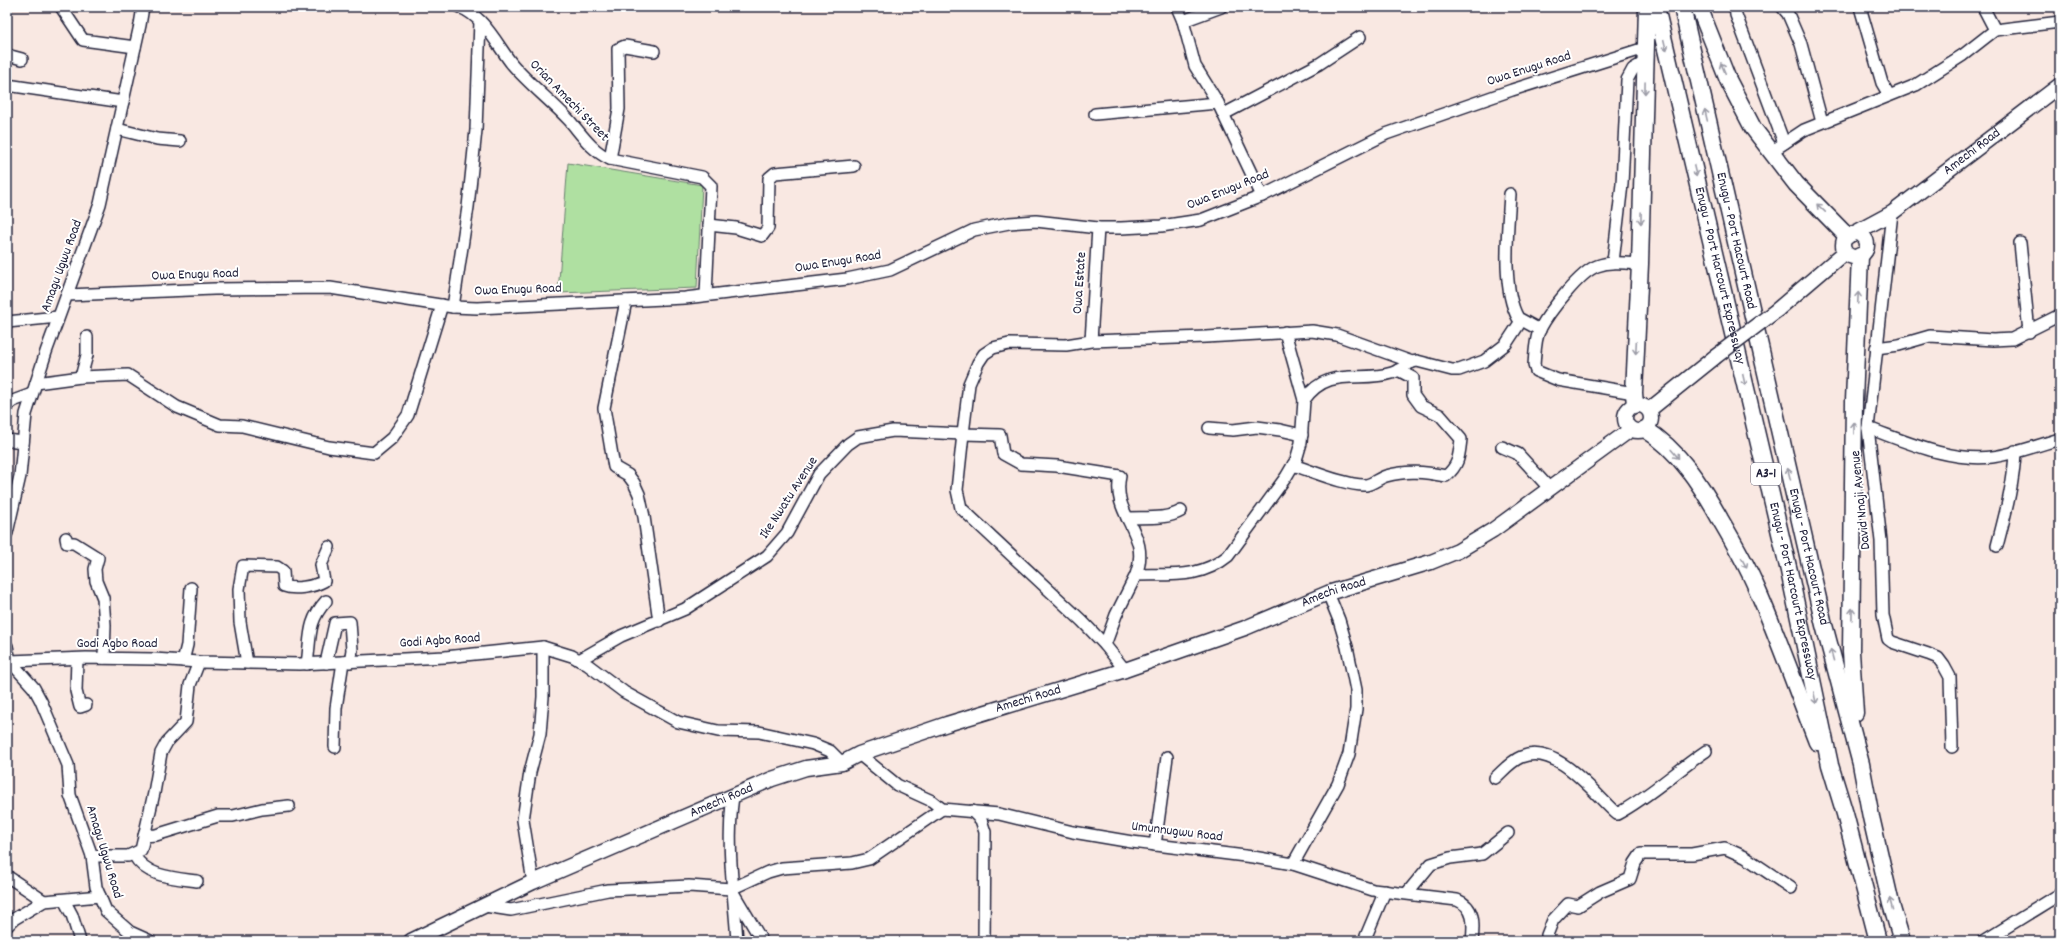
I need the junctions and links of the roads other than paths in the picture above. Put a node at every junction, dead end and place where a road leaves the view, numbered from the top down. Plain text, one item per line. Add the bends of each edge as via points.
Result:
1 (61, 7) edge
2 (143, 7) edge
3 (459, 7) edge
4 (1177, 7) edge
5 (1221, 7) edge
6 (1639, 7) edge
7 (1647, 7) edge
8 (1656, 7) edge
9 (1682, 7) edge
10 (1699, 7) edge
11 (1736, 7) edge
12 (1782, 7) edge
13 (1860, 7) edge
14 (1983, 7) edge
15 (480, 21) junction
16 (1183, 21) junction
17 (2060, 22) edge
18 (1995, 30) junction
19 (1360, 36) dead end
20 (135, 47) junction
21 (654, 51) dead end
22 (7, 55) edge
23 (1645, 55) junction
24 (22, 59) dead end
25 (7, 85) edge
26 (2060, 85) edge
27 (1889, 95) junction
28 (123, 102) junction
29 (1218, 103) junction
30 (1095, 114) dead end
31 (1224, 114) junction
32 (1822, 122) junction
33 (117, 129) junction
34 (180, 141) dead end
35 (1777, 148) junction
36 (610, 159) junction
37 (854, 166) dead end
38 (1510, 194) dead end
39 (1262, 196) junction
40 (1888, 216) junction
41 (709, 225) junction
42 (1098, 228) junction
43 (2020, 243) dead end
44 (1854, 245) junction
45 (1613, 262) junction
46 (1640, 264) junction
47 (67, 294) junction
48 (706, 295) junction
49 (626, 301) junction
50 (442, 305) junction
51 (453, 307) junction
52 (2060, 315) edge
53 (58, 318) junction
54 (1521, 321) junction
55 (7, 322) edge
56 (1540, 330) junction
57 (1285, 332) junction
58 (2029, 332) junction
59 (87, 337) dead end
60 (1091, 341) junction
61 (1876, 348) junction
62 (1412, 362) junction
63 (1398, 370) junction
64 (81, 377) junction
65 (36, 383) junction
66 (32, 394) junction
67 (1304, 400) junction
68 (1639, 403) junction
69 (7, 406) edge
70 (1209, 428) dead end
71 (1868, 428) junction
72 (1637, 430) junction
73 (963, 434) junction
74 (1302, 435) junction
75 (2060, 439) edge
76 (7, 440) edge
77 (23, 442) junction
78 (1502, 447) dead end
79 (2015, 451) junction
80 (1293, 465) junction
81 (1550, 489) junction
82 (1181, 511) dead end
83 (1127, 518) junction
84 (7, 533) edge
85 (66, 538) dead end
86 (1997, 546) dead end
87 (329, 547) dead end
88 (1136, 574) junction
89 (191, 588) dead end
90 (1328, 593) junction
91 (326, 601) dead end
92 (659, 621) junction
93 (1105, 645) junction
94 (7, 646) edge
95 (543, 647) junction
96 (104, 658) junction
97 (77, 659) junction
98 (579, 660) junction
99 (10, 661) junction
100 (182, 661) junction
101 (199, 662) junction
102 (346, 662) junction
103 (247, 663) junction
104 (326, 663) junction
105 (306, 664) junction
106 (1125, 670) junction
107 (86, 705) dead end
108 (335, 747) dead end
109 (1952, 747) dead end
110 (1706, 751) dead end
111 (859, 754) junction
112 (1167, 757) dead end
113 (842, 763) junction
114 (1861, 764) junction
115 (1830, 765) junction
116 (1495, 778) dead end
117 (733, 796) junction
118 (289, 806) dead end
119 (942, 809) junction
120 (972, 811) junction
121 (1508, 833) dead end
122 (144, 836) junction
123 (1155, 845) junction
124 (134, 855) junction
125 (92, 856) junction
126 (1293, 864) junction
127 (7, 876) edge
128 (197, 881) dead end
129 (533, 882) junction
130 (1791, 888) dead end
131 (731, 889) junction
132 (1385, 891) junction
133 (1407, 893) junction
134 (2060, 894) edge
135 (100, 896) junction
136 (64, 900) junction
137 (44, 901) junction
138 (485, 906) junction
139 (7, 926) edge
140 (80, 941) edge
141 (150, 941) edge
142 (410, 941) edge
143 (736, 941) edge
144 (762, 941) edge
145 (984, 941) edge
146 (1364, 941) edge
147 (1472, 941) edge
148 (1549, 941) edge
149 (1878, 941) edge
150 (1902, 941) edge
151 (1984, 941) edge

1 - 20 street via 82,40
2 - 20 street, Amagu Ugwu Road
3 - 15 street, Orian Amechi Street
4 - 16 street
5 - 16 street
6 - 23 street
7 - 23 highway
8 -> 115 highway, Enugu - Port Harcourt Expressway / A3-1 via 1788,571
114 -> 9 highway, Enugu - Port Hacourt Road via 1824,625
35 -> 10 highway via 1753,128 1728,80
11 - 35 street via 1736,16 1767,95 1779,134
12 - 32 street via 1788,14 1800,44
13 - 27 street via 1882,83
14 - 18 street
15 - 36 street, Orian Amechi Street via 513,65 569,120 592,149
15 - 51 street via 476,130
16 - 29 street via 1195,66
17 - 18 street
18 - 27 street via 1929,78
19 - 31 street via 1319,64
20 - 28 street, Amagu Ugwu Road
21 - 36 street via 625,46 618,49 619,108
22 - 24 street
23 - 39 street, Owa Enugu Road via 1512,90 1386,134
23 - 45 street via 1630,72 1627,80 1620,205
23 -> 46 highway
25 - 28 street
26 - 40 main road, Amechi Road
27 - 32 street
28 - 33 street, Amagu Ugwu Road
29 - 30 street
29 - 31 street
31 - 39 street
32 - 35 street via 1804,130
33 - 34 street via 156,139
33 - 47 street, Amagu Ugwu Road via 100,204
44 -> 35 highway via 1796,184
36 - 41 street, Orian Amechi Street via 706,178 711,186
37 - 41 street via 772,175 769,178 768,228 762,236 736,228
38 - 54 street via 1507,238 1510,289 1514,311
39 - 42 street, Owa Enugu Road via 1201,220 1156,226
40 - 44 main road
40 - 44 main road
40 - 61 street, David Nnaji Avenue
41 - 48 street, Orian Amechi Street
42 - 48 street, Owa Enugu Road via 1036,221 988,225 961,235 890,270 847,279
42 - 60 street, Owa Estate
43 - 58 street
44 - 68 main road, bridge via 1776,310 1714,357
114 -> 44 highway via 1855,720 1851,652
45 - 46 street
45 - 56 street via 1592,268 1579,278
46 -> 68 highway
47 - 50 street, Owa Enugu Road via 214,288 330,288
47 - 53 street, Amagu Ugwu Road
48 - 49 street, Owa Enugu Road
49 - 51 street, Owa Enugu Road
49 - 92 street via 604,408 614,467 628,475 639,494
50 - 51 street, Owa Enugu Road
50 - 64 street via 408,414 392,438 374,453 329,447 242,426 220,425 177,407 128,376
52 - 58 street
53 - 55 street
53 - 65 street, Amagu Ugwu Road
54 - 56 street
54 - 62 street via 1506,344 1484,361 1452,370 1418,361
56 - 68 street via 1535,354 1536,371 1558,380
57 - 60 street
57 - 62 street via 1324,332
57 - 67 street
58 - 61 street via 2002,340 1930,336 1899,345
59 - 64 street via 87,355
60 - 73 street via 1066,345 1008,344 993,348 984,354 969,384
61 - 71 street, David Nnaji Avenue
62 - 63 street
63 - 67 street via 1392,373 1353,376 1323,382 1312,389
63 - 80 street via 1412,378 1413,395 1421,406 1440,415 1461,439 1455,469 1446,476 1421,471 1402,472 1383,477 1369,485 1355,485
64 - 65 street
65 - 66 street, Amagu Ugwu Road
66 - 69 street
66 - 77 street, Amagu Ugwu Road via 26,414
67 - 74 street
68 - 72 main road via 1630,408 1625,417
68 - 72 main road via 1651,418 1648,426
70 - 74 street via 1233,430 1257,427
71 - 79 street via 1954,456 1992,456
71 - 109 street, David Nnaji Avenue via 1881,542 1883,615 1888,639 1938,658 1944,666 1950,677
72 - 81 main road, Amechi Road
72 -> 115 highway via 1667,445 1702,488 1727,531 1757,588 1818,746
73 - 83 street, Ike Nwatu Avenue via 1000,435 1003,454 1021,464 1057,466 1120,476 1118,494
73 - 92 street, Ike Nwatu Avenue via 893,431 858,438 848,444 819,474 787,533 767,556 685,609
73 - 93 street via 957,490 961,508
74 - 80 street
75 - 79 street
76 - 77 street
77 - 84 street, Amagu Ugwu Road via 20,476
78 - 81 street via 1518,454
79 - 86 street via 2015,467
80 - 88 street via 1228,556 1218,564 1205,571 1187,574
81 - 90 main road, Amechi Road via 1494,530 1458,551 1431,562
82 - 83 street via 1170,516
83 - 88 street via 1141,549
85 - 96 street via 67,543 74,543 98,558 96,581 104,598
87 - 103 street via 321,565 324,581 292,589 284,586 283,571 277,567 243,566 240,622
88 - 93 street
89 - 100 street via 187,645
90 - 106 main road, Amechi Road via 1245,628
90 - 126 street via 1340,620 1347,647 1356,690 1356,709 1348,754 1338,784
91 - 105 street via 316,612 311,624
92 - 98 street, Ike Nwatu Avenue via 621,636
93 - 106 street
94 - 99 street
95 - 98 street, Godi Agbo Road
95 - 102 street, Godi Agbo Road via 445,657
95 - 129 street via 540,734 530,772 523,820
96 - 97 street, Godi Agbo Road
96 - 100 street, Godi Agbo Road
97 - 99 street, Godi Agbo Road
97 - 107 street via 76,691 80,707
98 - 113 street, Godi Agbo Road via 624,692 678,722 718,730 759,732 813,744 830,751
99 - 125 street, Amagu Ugwu Road via 34,688 49,718 68,765 70,795
100 - 101 street, Godi Agbo Road
101 - 103 street, Godi Agbo Road
101 - 122 street via 190,685 186,722 167,742 161,753
102 - 104 street, Godi Agbo Road
102 - 104 street via 352,650 350,622 340,622 333,626 332,643
102 - 108 street via 336,708
103 - 105 street, Godi Agbo Road
104 - 105 street, Godi Agbo Road
106 - 111 main road, Amechi Road via 947,724
110 - 116 street via 1682,766 1633,806 1617,814 1583,779 1540,754 1522,757 1508,765
111 - 113 main road, Amechi Road
111 - 119 street, Umunnugwu Road via 896,785 932,801
112 - 123 street
113 - 117 main road, Amechi Road via 806,768
150 -> 114 highway, Enugu - Port Hacourt Road via 1891,904
115 - 149 highway, Enugu - Port Harcourt Expressway / A3-1
117 - 129 main road, Amechi Road
117 - 131 street via 730,816
118 - 122 street via 233,816 218,816 156,835
119 - 120 street, Umunnugwu Road
119 - 131 street via 869,859 852,863 782,868
120 - 123 street, Umunnugwu Road via 1004,815 1073,832
120 - 145 street via 980,820 985,832
121 - 133 street via 1482,854 1450,858 1431,864
122 - 124 street via 140,850
123 - 126 street, Umunnugwu Road
124 - 125 street
124 - 128 street via 139,864 149,870 171,879
125 - 135 street, Amagu Ugwu Road via 96,888
126 - 132 street, Umunnugwu Road via 1361,887
127 - 137 street
129 - 138 main road, Amechi Road
130 - 148 street via 1745,857 1725,848 1692,854 1642,854 1635,863 1630,879 1600,892 1578,906 1568,904 1553,920 1547,934
131 - 138 street via 689,886 608,890 512,910
131 - 143 street
131 - 144 street
132 - 133 street, Umunnugwu Road
132 - 146 street
133 - 147 street, Umunnugwu Road via 1464,902 1471,910 1473,918
134 - 151 street
135 - 136 street
135 - 141 street, Amagu Ugwu Road via 111,916 130,932
136 - 137 street
136 - 140 street via 72,914
137 - 139 street
138 - 142 main road, Amechi Road

